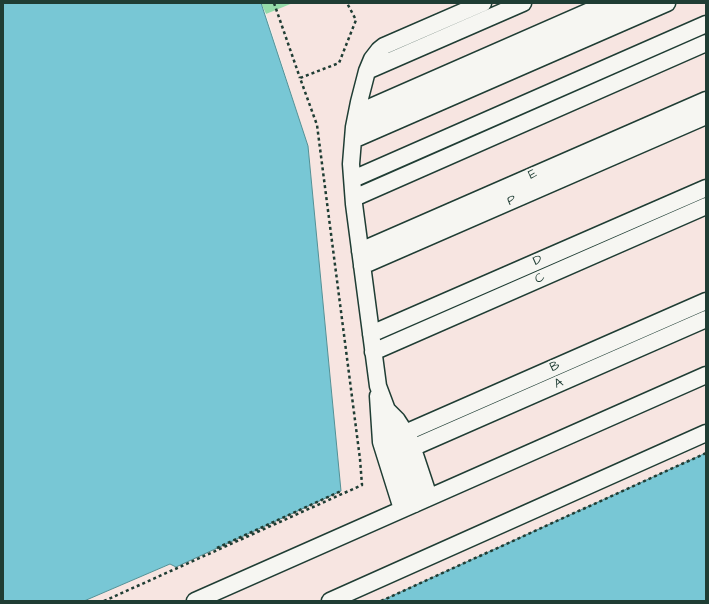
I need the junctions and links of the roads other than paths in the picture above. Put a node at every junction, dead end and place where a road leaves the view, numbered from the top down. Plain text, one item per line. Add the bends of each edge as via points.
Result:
1 (483, 3) edge
2 (523, 3) edge
3 (608, 3) edge
4 (638, 3) edge
5 (667, 3) edge
6 (706, 24) edge
7 (706, 43) edge
8 (368, 71) junction
9 (706, 100) edge
10 (706, 116) edge
11 (355, 127) junction
12 (353, 179) junction
13 (706, 188) edge
14 (354, 198) junction
15 (706, 206) edge
16 (361, 259) junction
17 (706, 301) edge
18 (706, 319) edge
19 (371, 334) junction
20 (373, 352) junction
21 (706, 375) edge
22 (378, 386) junction
23 (387, 410) junction
24 (405, 432) junction
25 (706, 433) edge
26 (412, 448) junction
27 (415, 503) junction
28 (195, 601) edge
29 (330, 601) edge

1 - 8 lane via 384,46 372,58
2 - 8 lane
3 - 11 lane
4 - 11 lane
5 - 11 lane
6 - 12 lane
7 - 14 lane
8 - 11 lane
9 - 16 lane, E
10 - 16 lane, P
11 - 12 lane
12 - 14 lane
13 - 19 lane, D
14 - 16 lane
15 - 20 lane, C
16 - 19 lane
17 - 24 lane, B
18 - 26 lane, A
19 - 20 lane
20 - 22 lane
21 - 27 lane
22 - 23 lane
22 - 27 lane via 381,442
23 - 24 lane
23 - 27 lane
24 - 26 lane
25 - 29 lane
26 - 27 lane
27 - 28 lane

